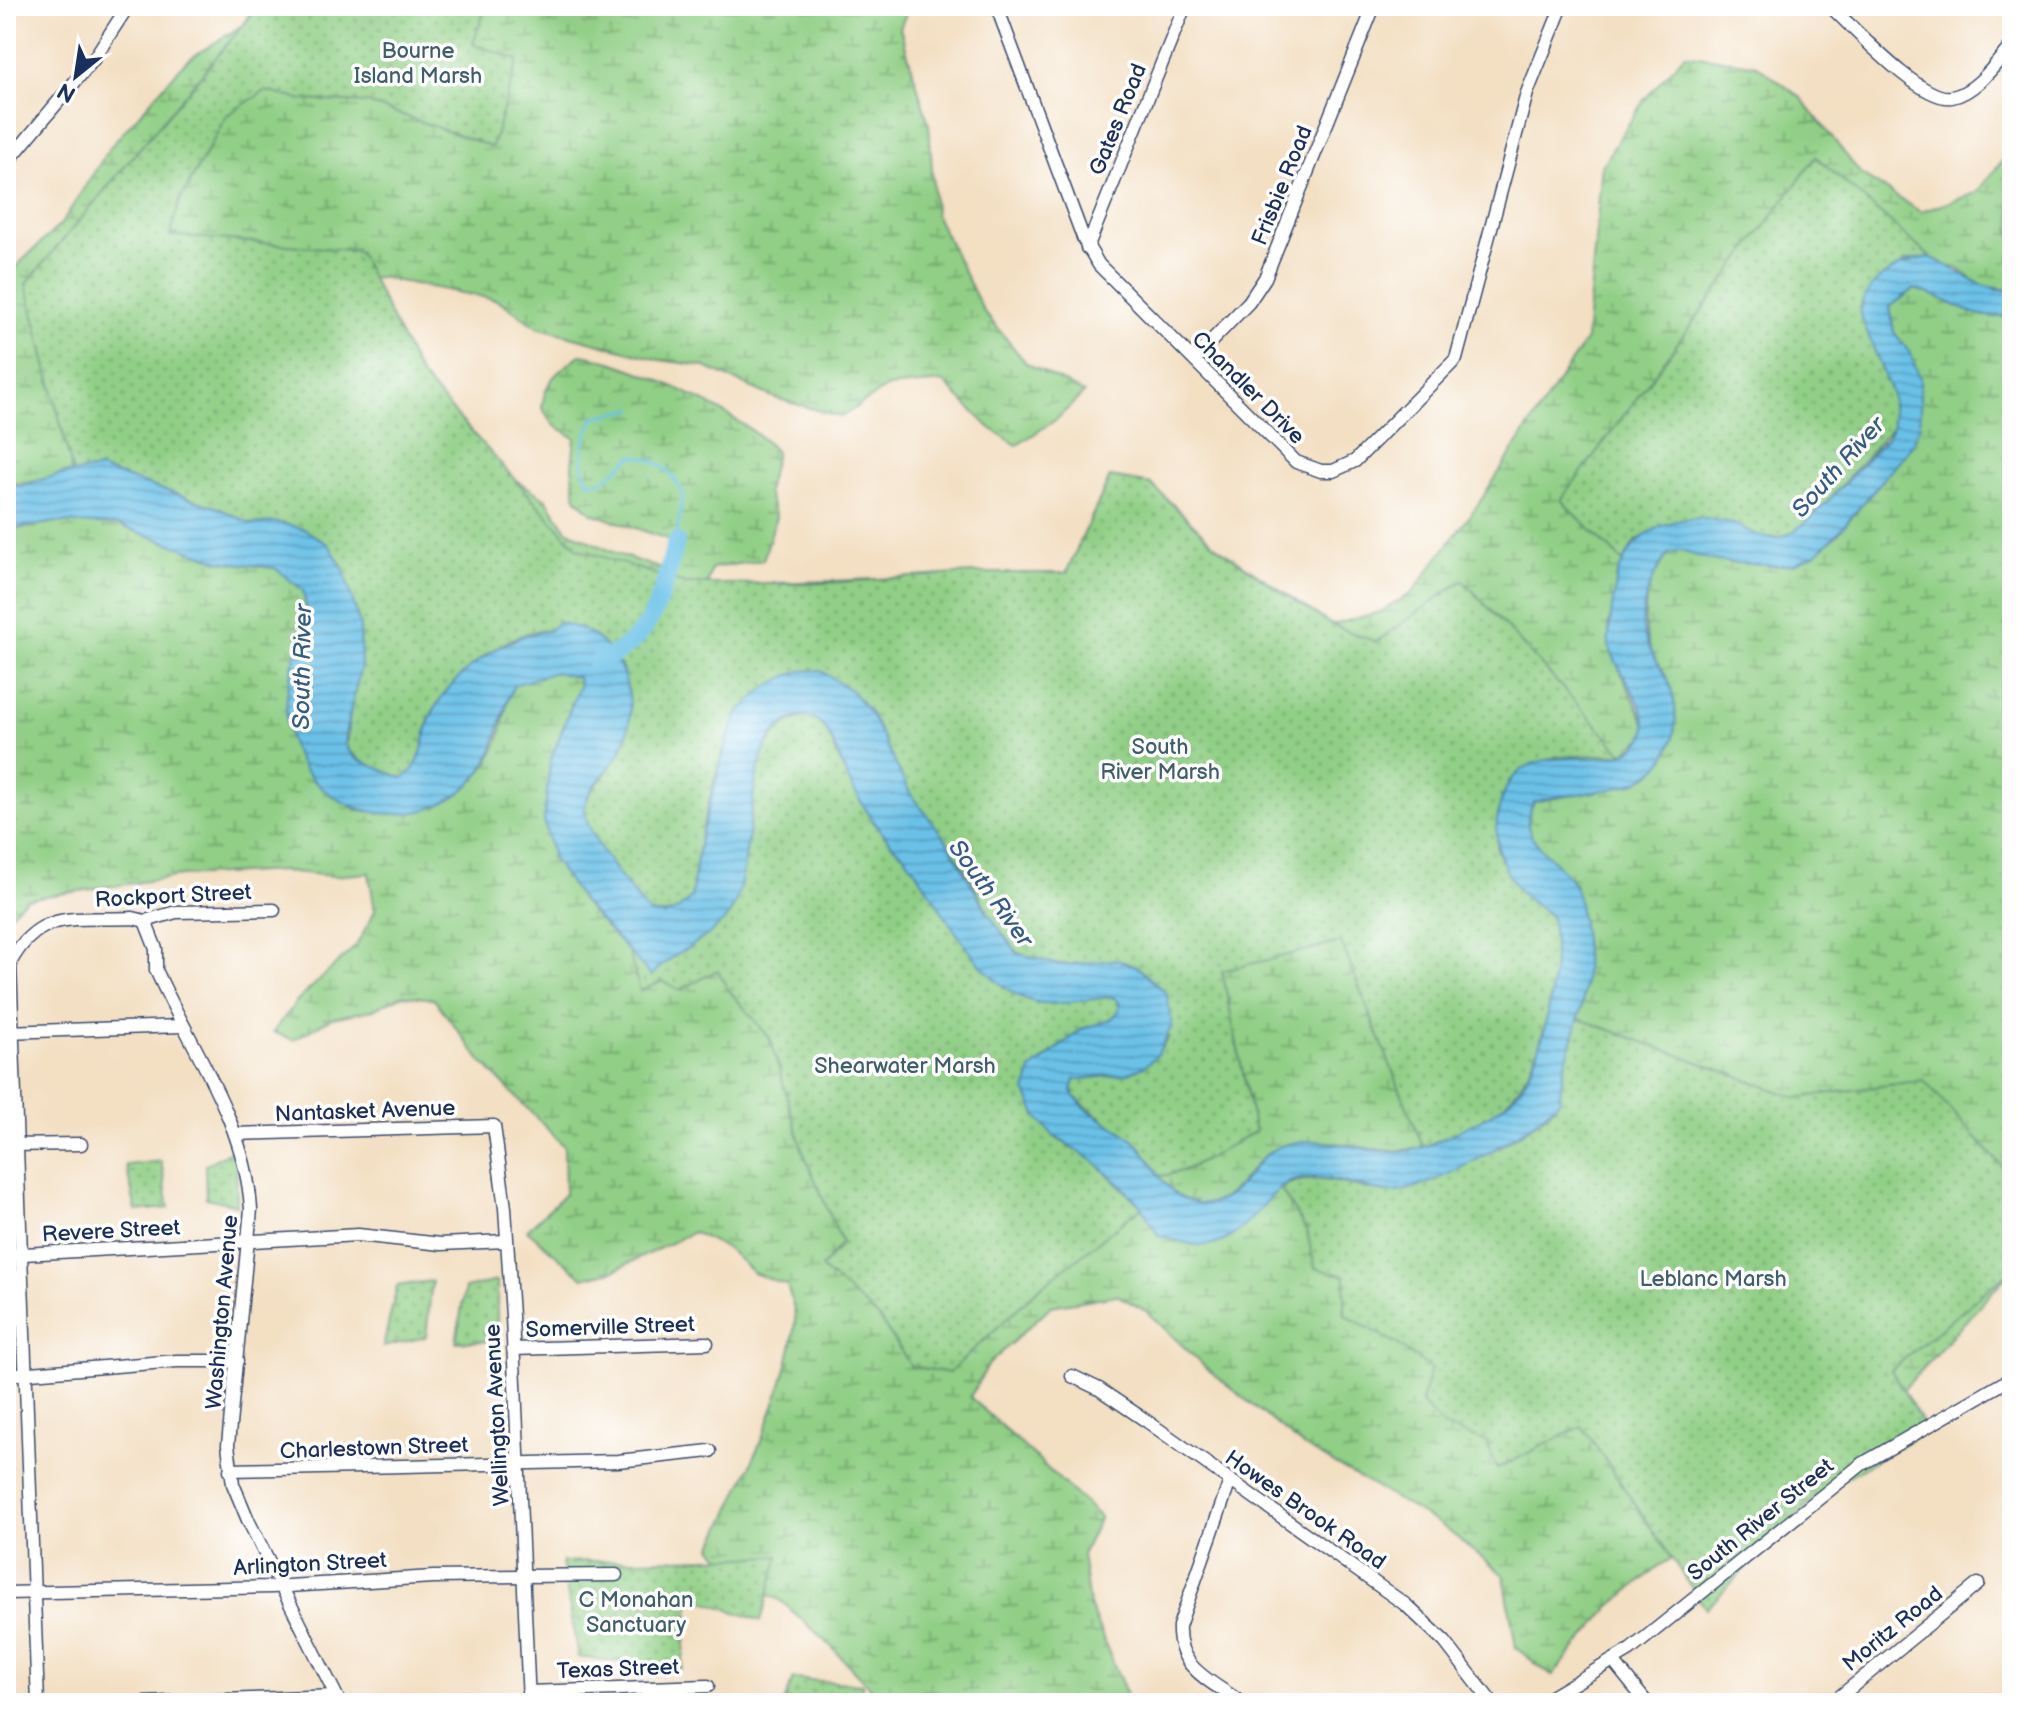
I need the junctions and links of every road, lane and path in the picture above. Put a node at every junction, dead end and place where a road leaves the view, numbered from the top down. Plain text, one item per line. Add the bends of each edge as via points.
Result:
1 (128, 6) edge
2 (1000, 6) edge
3 (1185, 6) edge
4 (1374, 6) edge
5 (1562, 6) edge
6 (1830, 6) edge
7 (2012, 45) edge
8 (6, 164) edge
9 (1087, 248) junction
10 (1194, 359) junction
11 (274, 910) dead end
12 (145, 921) junction
13 (181, 1026) junction
14 (9, 1032) edge
15 (494, 1126) joint
16 (236, 1134) junction
17 (81, 1144) dead end
18 (11, 1145) edge
19 (506, 1241) junction
20 (248, 1242) junction
21 (21, 1254) junction
22 (6, 1255) edge
23 (707, 1343) dead end
24 (513, 1349) junction
25 (237, 1361) junction
26 (23, 1374) junction
27 (6, 1375) edge
28 (1072, 1376) dead end
29 (2012, 1378) edge
30 (710, 1451) dead end
31 (519, 1463) junction
32 (230, 1470) junction
33 (1230, 1481) junction
34 (523, 1575) junction
35 (616, 1575) dead end
36 (1978, 1584) dead end
37 (280, 1586) junction
38 (33, 1591) junction
39 (6, 1593) edge
40 (1613, 1661) junction
41 (708, 1686) dead end
42 (528, 1697) edge
43 (338, 1699) edge
44 (38, 1703) edge
45 (141, 1703) edge
46 (1242, 1703) edge
47 (1492, 1703) edge
48 (1541, 1703) edge
49 (1647, 1703) edge
50 (1832, 1703) edge

1 - 8 street via 93,60
2 - 9 street, Chandler Drive
3 - 9 street, Gates Road
4 - 10 street, Frisbie Road via 1265,278
5 - 10 street, Chandler Drive via 1527,93 1459,354 1373,446 1333,471 1303,467
6 - 7 street via 1910,79 1942,98 1975,86
9 - 10 street, Chandler Drive
11 - 12 street, Rockport Street via 176,912
12 - 13 street, Washington Avenue via 156,949 156,970
12 - 14 street, Rockport Street via 62,919 30,933 10,963
13 - 14 street
13 - 16 street, Washington Avenue
14 - 18 street
15 - 16 street, Nantasket Avenue
15 - 19 street, Wellington Avenue
16 - 20 street, Washington Avenue via 250,1193
17 - 18 street
18 - 21 street
19 - 20 street, Revere Street via 441,1244 358,1235
19 - 24 street, Wellington Avenue
20 - 21 street, Revere Street
20 - 25 street, Washington Avenue
21 - 22 street, Revere Street
21 - 26 street
23 - 24 street, Somerville Street
24 - 31 street, Wellington Avenue
25 - 26 street
25 - 32 street, Washington Avenue
26 - 27 street
26 - 38 street
28 - 33 street, Howes Brook Road via 1099,1389
29 - 40 street, South River Street via 1862,1464
30 - 31 street, Charlestown Street
31 - 32 street, Charlestown Street
31 - 34 street, Wellington Avenue
32 - 37 street, Washington Avenue
33 - 46 street via 1177,1642 1184,1660
33 - 47 street, Howes Brook Road via 1406,1605 1445,1642
34 - 35 street, Arlington Street
34 - 37 street, Arlington Street
34 - 42 street, Wellington Avenue
36 - 50 street, Moritz Road
37 - 38 street, Arlington Street
37 - 43 street, Washington Avenue
38 - 39 street, Arlington Street
38 - 44 street
40 - 48 street, South River Street
40 - 49 street
41 - 42 street, Texas Street
43 - 45 street

